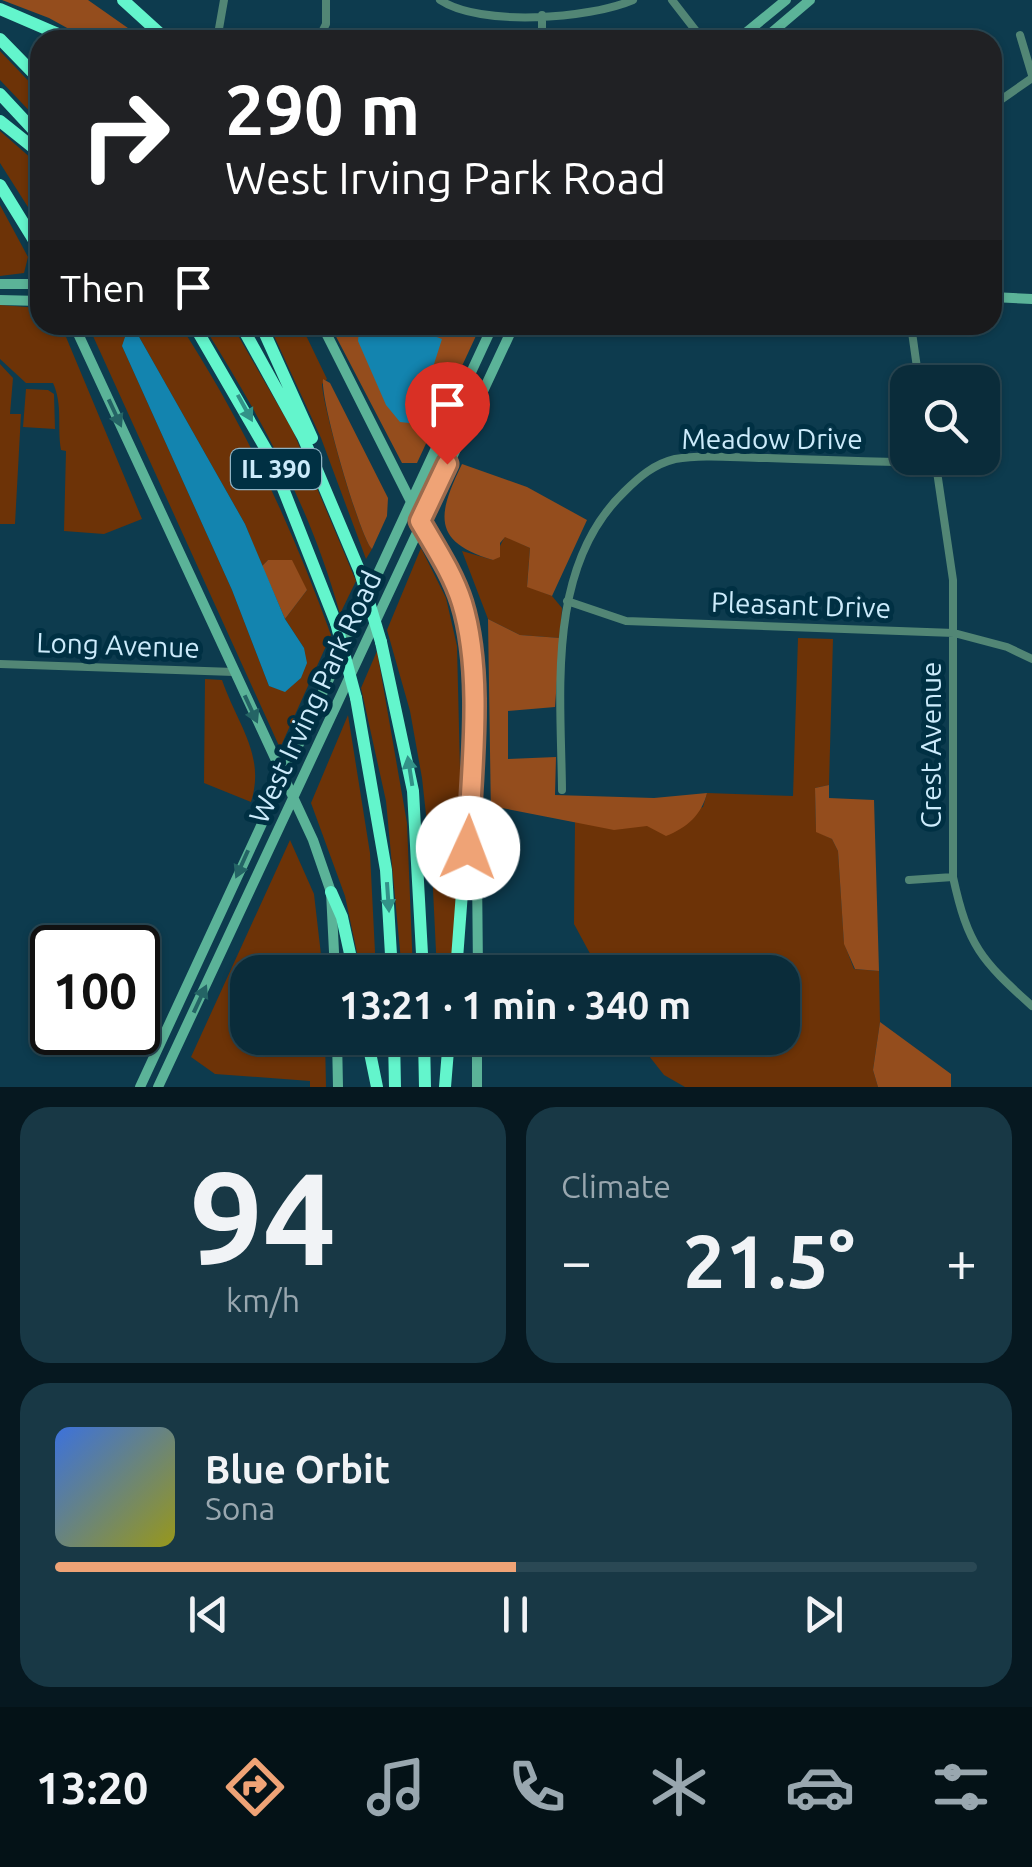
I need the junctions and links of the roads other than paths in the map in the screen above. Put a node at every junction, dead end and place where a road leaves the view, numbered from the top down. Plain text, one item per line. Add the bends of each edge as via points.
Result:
1 (123, 0) edge
2 (224, 0) edge
3 (326, 0) edge
4 (632, 0) edge
5 (672, 0) edge
6 (786, 0) edge
7 (810, 0) edge
8 (441, 1) edge
9 (4, 10) edge
10 (542, 15) junction
11 (49, 30) edge
12 (156, 30) edge
13 (219, 30) edge
14 (323, 30) edge
15 (542, 30) edge
16 (694, 30) edge
17 (749, 30) edge
18 (775, 30) edge
19 (1020, 34) dead end
20 (0, 39) edge
21 (30, 70) edge
22 (1032, 76) edge
23 (0, 94) edge
24 (1002, 98) edge
25 (0, 120) edge
26 (30, 126) edge
27 (30, 145) edge
28 (0, 186) edge
29 (30, 234) edge
30 (0, 284) edge
31 (30, 284) edge
32 (1002, 297) edge
33 (1032, 298) edge
34 (0, 300) edge
35 (30, 301) edge
36 (79, 335) edge
37 (197, 335) edge
38 (201, 335) edge
39 (246, 335) edge
40 (265, 335) edge
41 (327, 335) edge
42 (487, 335) edge
43 (509, 335) edge
44 (912, 335) edge
45 (210, 349) junction
46 (916, 365) edge
47 (890, 460) edge
48 (938, 475) edge
49 (327, 488) junction
50 (409, 499) junction
51 (420, 521) junction
52 (567, 601) junction
53 (954, 633) junction
54 (1032, 659) edge
55 (0, 664) edge
56 (234, 672) junction
57 (473, 747) junction
58 (282, 775) junction
59 (562, 790) dead end
60 (293, 802) junction
61 (953, 877) junction
62 (909, 880) dead end
63 (330, 892) junction
64 (334, 955) edge
65 (350, 955) edge
66 (391, 955) edge
67 (422, 955) edge
68 (457, 955) edge
69 (478, 955) edge
70 (1032, 1006) edge
71 (337, 1055) edge
72 (370, 1055) edge
73 (394, 1055) edge
74 (424, 1055) edge
75 (448, 1055) edge
76 (477, 1055) edge
77 (140, 1087) edge
78 (158, 1087) edge
79 (338, 1087) edge
80 (377, 1087) edge
81 (395, 1087) edge
82 (425, 1087) edge
83 (445, 1087) edge
84 (477, 1087) edge

1 - 12 highway
2 - 13 street
3 - 14 street
4 - 10 street via 610,10
5 - 16 street
6 - 17 main road
7 - 18 main road
8 - 10 street via 463,13
9 - 11 highway
10 - 15 street
19 - 22 street
20 - 21 highway
22 - 24 street
23 - 26 highway
25 - 27 highway
28 - 29 highway
30 - 31 main road
32 - 33 main road
34 - 35 main road
36 -> 56 main road
37 - 45 highway
38 - 45 highway, IL 390
39 - 49 highway, IL 390
40 - 49 highway via 321,459
41 - 50 main road
42 - 50 main road, West Irving Park Road
43 - 51 main road, West Irving Park Road
44 - 46 street
45 -> 66 highway, IL 390, bridge via 283,484 336,623 386,870
47 - 52 street, Meadow Drive via 674,460 645,472 614,502 587,546
48 - 53 street, Crest Avenue
67 -> 49 highway, IL 390, bridge via 413,791 382,642
50 - 51 main road
50 - 58 main road, West Irving Park Road
51 - 57 main road via 464,614
51 - 60 main road, West Irving Park Road
52 - 53 street, Pleasant Drive via 626,621
52 - 59 street, Meadow Drive
53 - 54 street, Pleasant Drive
53 - 61 street, Crest Avenue
55 - 56 street, Long Avenue
56 -> 58 main road
57 - 68 highway
57 - 69 main road
58 - 60 main road
58 -> 77 main road, West Irving Park Road
60 - 63 main road
78 -> 60 main road, West Irving Park Road
61 - 62 street
61 - 70 street, Crest Avenue via 963,926 984,962
63 - 64 main road
63 - 65 highway
71 - 79 main road
72 - 80 highway
73 - 81 highway
74 - 82 highway
75 - 83 highway
76 - 84 main road

